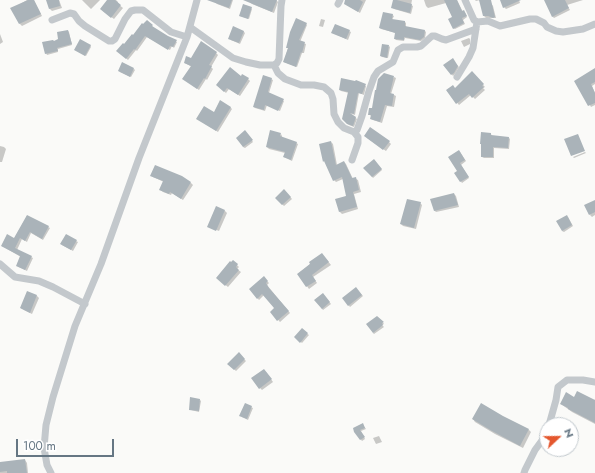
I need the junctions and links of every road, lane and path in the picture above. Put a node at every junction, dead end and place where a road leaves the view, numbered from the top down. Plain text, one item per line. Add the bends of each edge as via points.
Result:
1 (197, 0) edge
2 (282, 0) edge
3 (465, 0) edge
4 (52, 20) dead end
5 (595, 24) edge
6 (476, 25) junction
7 (190, 27) junction
8 (187, 37) junction
9 (274, 65) junction
10 (457, 77) dead end
11 (354, 132) junction
12 (352, 160) dead end
13 (0, 264) edge
14 (85, 304) junction
15 (595, 382) edge
16 (551, 417) edge
17 (539, 444) edge
18 (51, 473) edge
19 (524, 473) edge

1 - 7 street
2 - 9 street via 279,59
3 - 6 street
4 - 8 street via 70,13 74,14 85,26 112,41 131,11 143,10 171,32
5 - 6 street via 583,30 563,32 547,27 536,19 500,26 488,21
6 - 10 street via 473,48
6 - 11 street via 446,40 432,36 421,46 403,47 398,50 393,62 378,71 374,77 357,130
7 - 8 street
7 - 9 street via 233,58 260,65
8 - 14 street via 138,158
9 - 11 street via 278,73 294,83 324,87 331,93 334,114 338,122
11 - 12 street via 358,137 358,143
13 - 14 street via 15,277 39,281
14 - 18 street via 75,326 46,425 44,448
15 - 16 street via 567,380 558,387
17 - 19 street

